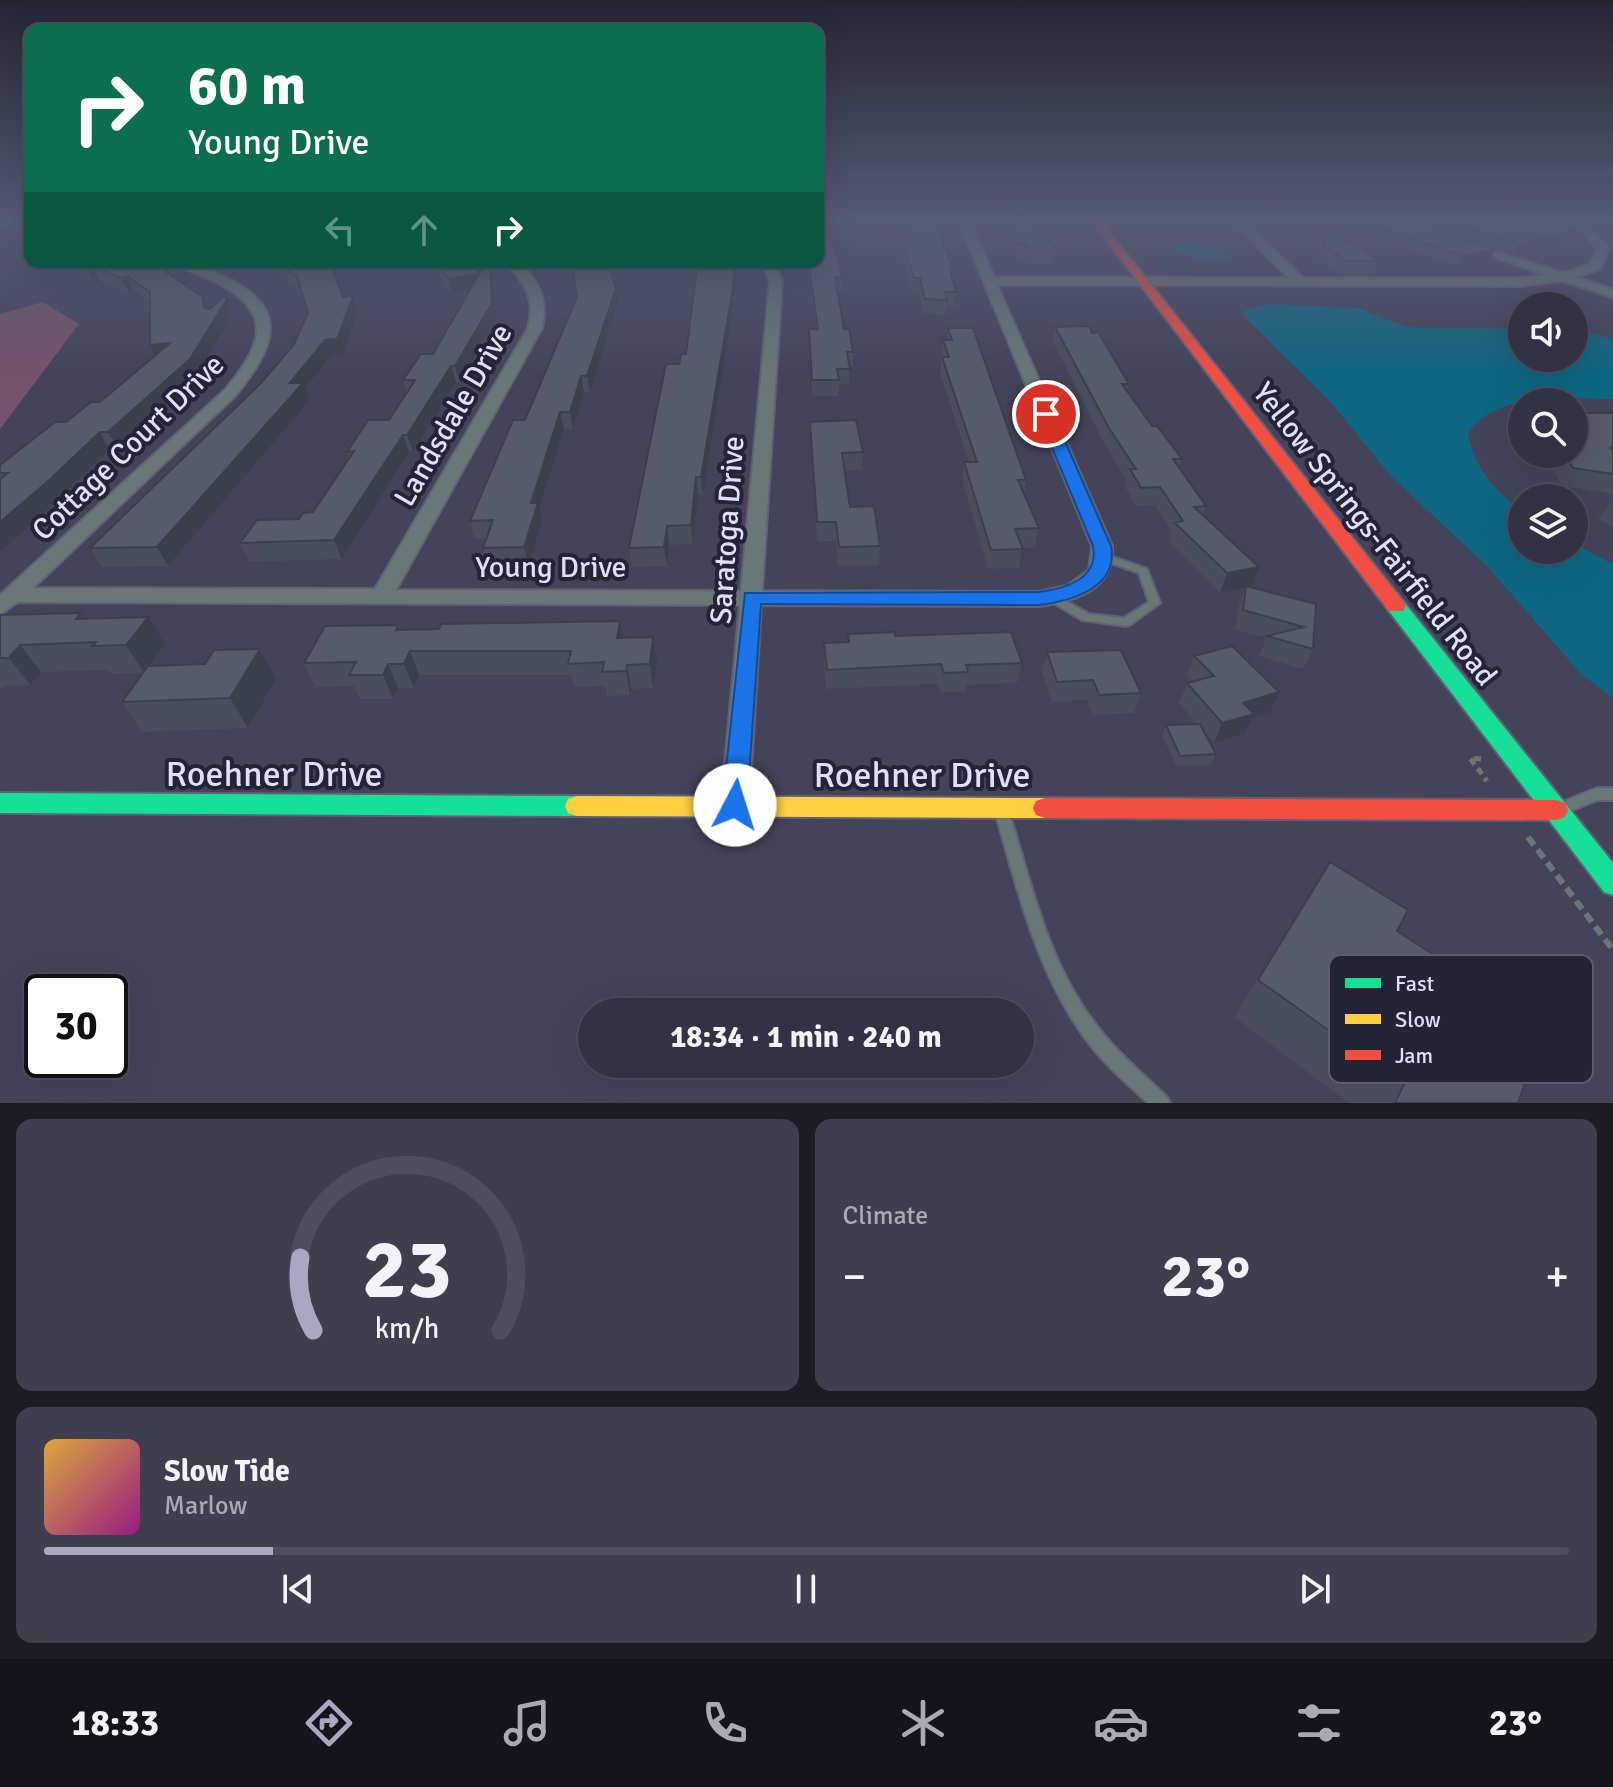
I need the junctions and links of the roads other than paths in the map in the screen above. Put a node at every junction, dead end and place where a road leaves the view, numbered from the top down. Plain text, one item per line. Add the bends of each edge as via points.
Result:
1 (201, 270) edge
2 (519, 270) edge
3 (772, 270) edge
4 (985, 270) edge
5 (1134, 270) edge
6 (1288, 270) edge
7 (1543, 270) edge
8 (1583, 270) edge
9 (1563, 277) junction
10 (989, 281) junction
11 (1142, 281) junction
12 (1300, 282) junction
13 (1613, 293) edge
14 (1104, 557) junction
15 (381, 597) junction
16 (752, 598) junction
17 (1053, 598) junction
18 (7, 601) edge
19 (1613, 794) edge
20 (0, 803) edge
21 (735, 805) junction
22 (1000, 806) junction
23 (1556, 810) junction
24 (1613, 883) edge
25 (1161, 1103) edge

1 - 18 street, Cottage Court Drive via 235,285 257,304 265,326 259,353 231,392
2 - 15 street, Landsdale Drive via 535,288 535,328
3 - 16 street, Saratoga Drive via 776,281
4 - 10 street
5 - 11 main road, Yellow Springs-Fairfield Road
6 - 12 street
7 - 9 street
8 - 9 street
9 - 12 street via 1521,282
9 - 13 street
10 - 11 street
10 - 14 street
11 - 12 street
11 - 23 main road, Yellow Springs-Fairfield Road
14 - 17 street, Young Drive via 1086,586
14 - 17 lane via 1143,571 1155,603 1126,622 1086,617
15 - 16 street, Young Drive
15 - 18 street, Young Drive
16 - 17 street, Young Drive
16 - 21 street, Saratoga Drive
19 - 23 lane via 1597,794
20 - 21 main road, Roehner Drive
21 - 22 main road, Roehner Drive
22 - 23 main road, Roehner Drive
22 - 25 lane via 1041,936 1076,1007 1106,1051
23 - 24 main road, Yellow Springs-Fairfield Road

